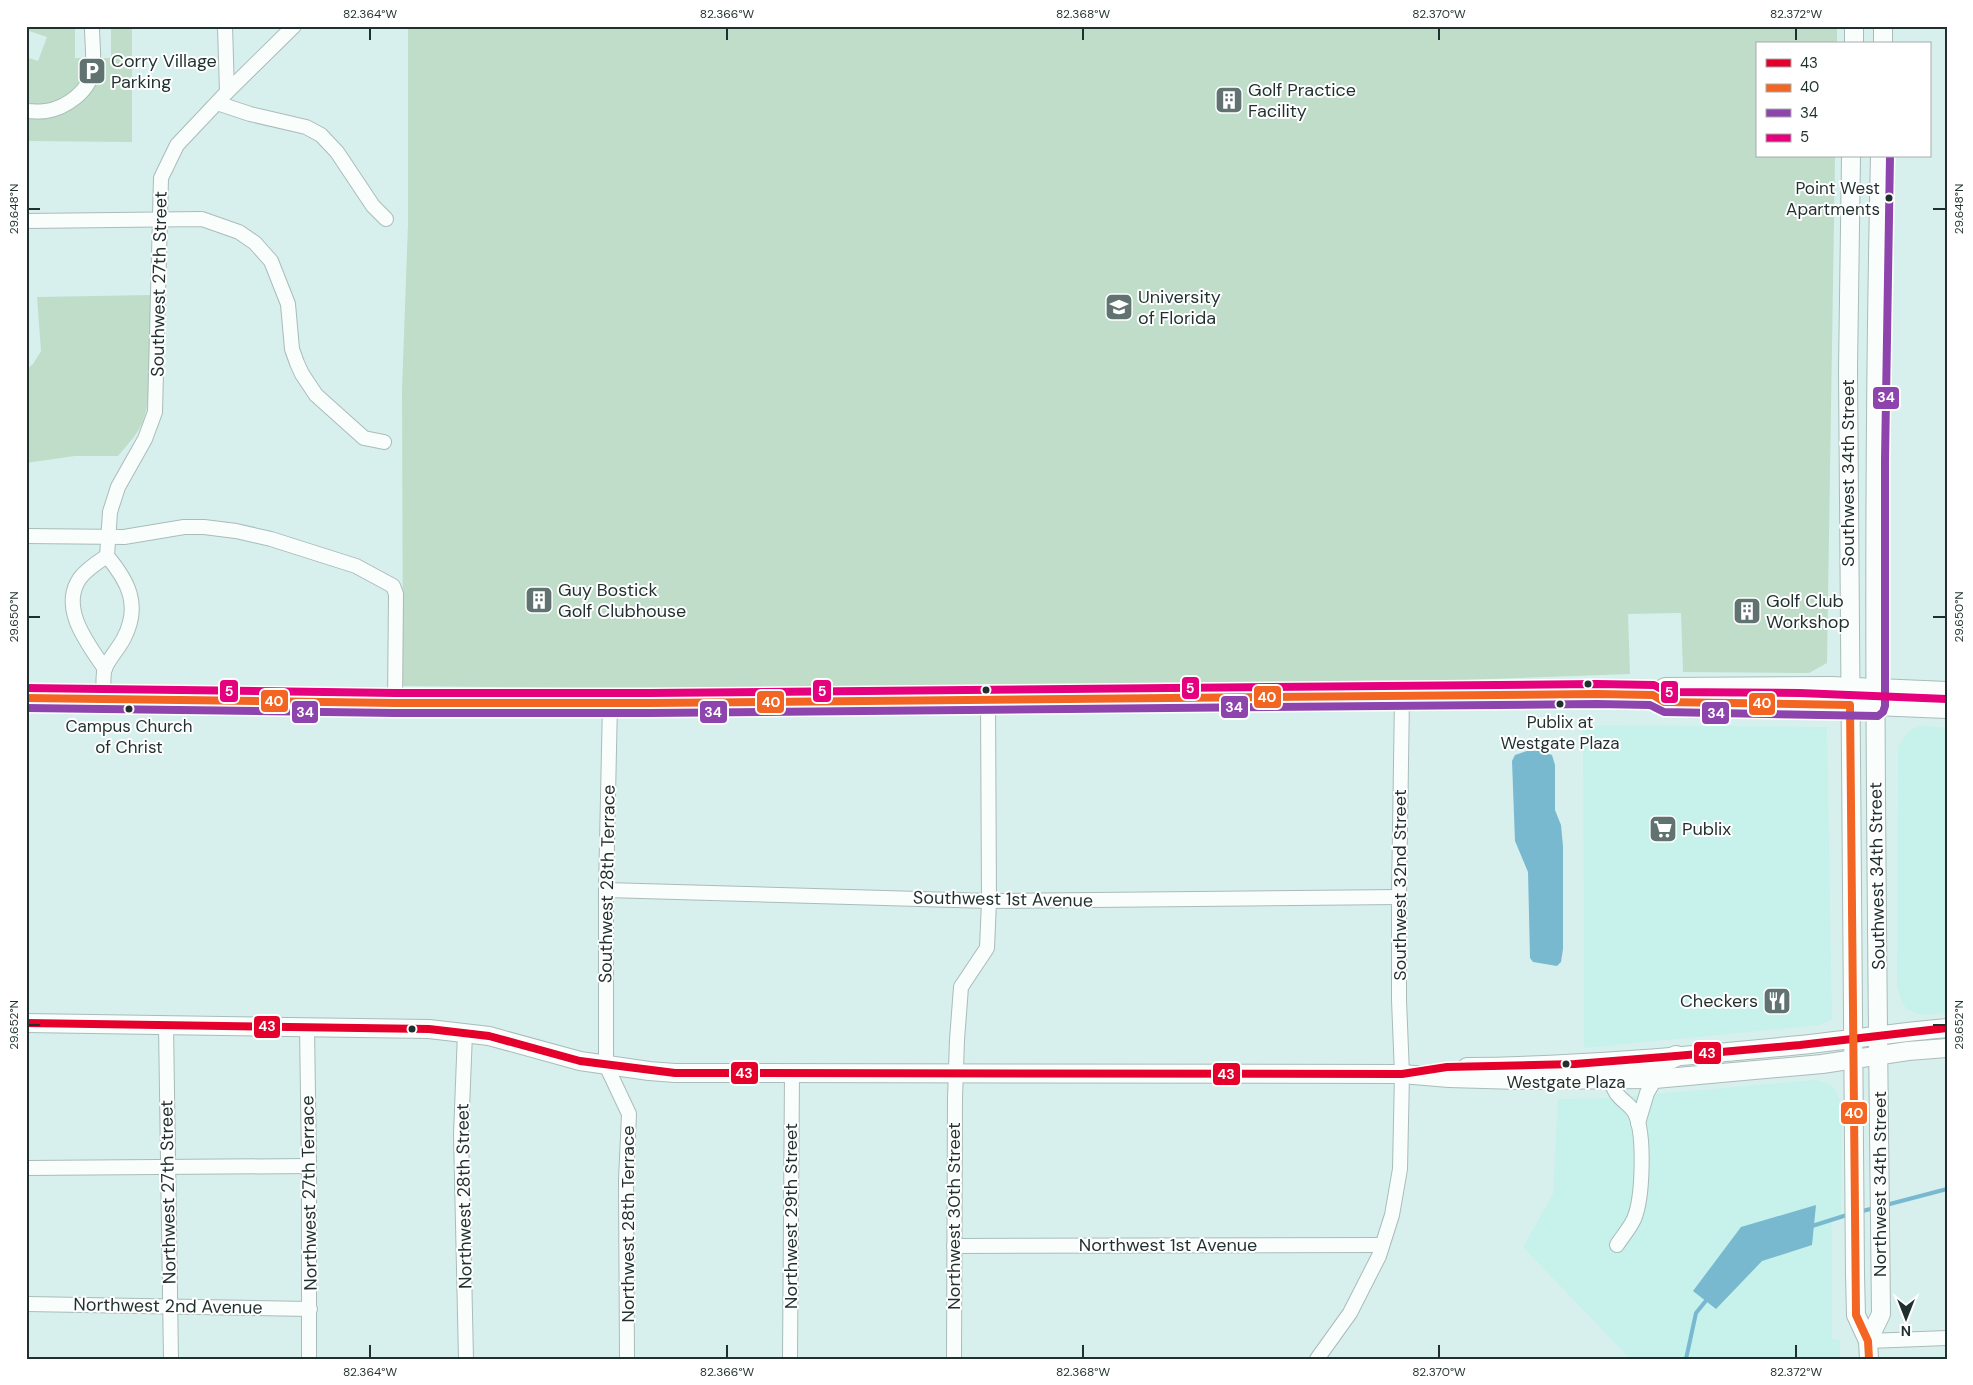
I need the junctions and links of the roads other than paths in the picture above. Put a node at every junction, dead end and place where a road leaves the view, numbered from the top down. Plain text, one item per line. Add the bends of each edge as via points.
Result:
1 (92, 26) edge
2 (225, 26) edge
3 (294, 26) edge
4 (1854, 26) edge
5 (1883, 26) edge
6 (1854, 42) edge
7 (1883, 42) edge
8 (227, 92) junction
9 (217, 103) junction
10 (26, 111) edge
11 (1851, 158) edge
12 (1880, 158) edge
13 (386, 219) dead end
14 (26, 220) edge
15 (161, 220) junction
16 (384, 442) dead end
17 (26, 536) edge
18 (108, 537) junction
19 (107, 556) junction
20 (105, 669) junction
21 (1849, 686) junction
22 (1874, 687) junction
23 (1947, 691) edge
24 (1652, 695) junction
25 (1402, 697) junction
26 (26, 698) edge
27 (104, 699) junction
28 (988, 701) junction
29 (395, 703) junction
30 (610, 703) junction
31 (1850, 705) junction
32 (1875, 706) junction
33 (1947, 709) edge
34 (606, 890) junction
35 (1399, 897) junction
36 (989, 901) junction
37 (26, 1023) edge
38 (166, 1025) junction
39 (307, 1027) junction
40 (1947, 1028) edge
41 (465, 1033) junction
42 (1879, 1035) junction
43 (1854, 1038) junction
44 (1947, 1048) edge
45 (1880, 1055) junction
46 (1676, 1056) junction
47 (1854, 1059) junction
48 (606, 1065) junction
49 (956, 1072) junction
50 (792, 1074) junction
51 (1402, 1074) junction
52 (1654, 1079) junction
53 (1610, 1080) junction
54 (1638, 1123) junction
55 (309, 1166) junction
56 (167, 1167) junction
57 (26, 1168) edge
58 (1617, 1244) dead end
59 (1382, 1245) junction
60 (954, 1246) junction
61 (26, 1304) edge
62 (169, 1306) junction
63 (310, 1309) junction
64 (1947, 1338) edge
65 (1868, 1341) junction
66 (170, 1359) edge
67 (309, 1359) edge
68 (466, 1359) edge
69 (627, 1359) edge
70 (790, 1359) edge
71 (954, 1359) edge
72 (1317, 1359) edge
73 (1868, 1359) edge

1 - 10 street via 92,71 84,89 58,107
2 - 8 street
3 - 8 street, Southwest 27th Street
4 - 6 main road
5 - 7 main road
8 - 9 street, Southwest 27th Street
9 - 13 street via 306,127 321,135 338,152
9 - 15 street, Southwest 27th Street via 177,145 161,178
11 - 21 main road, Southwest 34th Street
12 - 22 main road, Southwest 34th Street
14 - 15 street
15 - 16 street via 202,219 239,232 255,243 271,261 288,304 292,349 302,374 316,395 364,438
15 - 18 street, Southwest 27th Street via 155,412 118,487 110,512
17 - 18 street
18 - 19 street, Southwest 27th Street
18 - 29 street via 184,527 236,531 356,566 392,585 396,594
19 - 20 street via 126,583 132,610 127,632
19 - 20 street via 80,578 74,600 80,631
20 - 27 street
21 - 22 main road
21 - 24 main road via 1665,686
21 - 31 main road, Southwest 34th Street
22 - 23 main road
22 - 32 main road, Southwest 34th Street
24 - 25 main road
24 - 31 main road via 1664,702
25 - 28 main road
25 - 35 street, Southwest 32nd Street
26 - 27 main road
27 - 29 main road
28 - 30 main road
28 - 36 street, Northwest 30th Street
29 - 30 main road
30 - 34 street, Southwest 28th Terrace
31 - 32 main road
31 - 43 main road, Southwest 34th Street
32 - 33 main road
32 - 42 main road, Southwest 34th Street
34 - 36 street, Southwest 1st Avenue
34 - 48 street, Southwest 28th Terrace
35 - 36 street, Southwest 1st Avenue
35 - 51 street, Southwest 32nd Street
36 - 49 street, Northwest 30th Street via 987,948 961,987
37 - 38 main road
38 - 39 main road
38 - 56 street, Northwest 27th Street
39 - 41 main road via 429,1029
39 - 55 street, Northwest 27th Terrace
40 - 42 main road
41 - 48 main road
41 - 68 street, Northwest 28th Street via 461,1134
42 - 43 main road
42 - 45 main road, Southwest 34th Street
43 - 46 main road
43 - 47 main road, Southwest 34th Street
44 - 45 main road
45 - 47 main road
45 - 65 main road, Northwest 34th Street via 1881,1314
46 - 51 main road via 1575,1064 1447,1067
46 - 53 highway via 1656,1066 1625,1068
47 - 52 main road
47 - 65 main road, Northwest 34th Street via 1856,1316
48 - 50 main road via 675,1073
48 - 69 street, Northwest 28th Terrace via 629,1114
49 - 50 main road
49 - 51 main road
49 - 60 street, Northwest 30th Street
50 - 70 street, Northwest 29th Street
51 - 53 main road via 1449,1078
51 - 59 street, Southwest 32nd Street via 1400,1169 1392,1214
52 - 53 main road
52 - 54 street
53 - 54 street via 1616,1093 1631,1107
54 - 58 street via 1641,1190 1634,1220
55 - 56 street
55 - 63 street, Northwest 27th Terrace
56 - 57 street
56 - 62 street, Northwest 27th Street
59 - 60 street, Northwest 1st Avenue
59 - 72 street, Southwest 32nd Street via 1350,1313
60 - 71 street, Northwest 30th Street
61 - 62 street, Northwest 2nd Avenue
62 - 63 street, Northwest 2nd Avenue
62 - 66 street, Northwest 27th Street
63 - 67 street, Northwest 27th Terrace
64 - 65 street
65 - 73 main road, Northwest 34th Street

